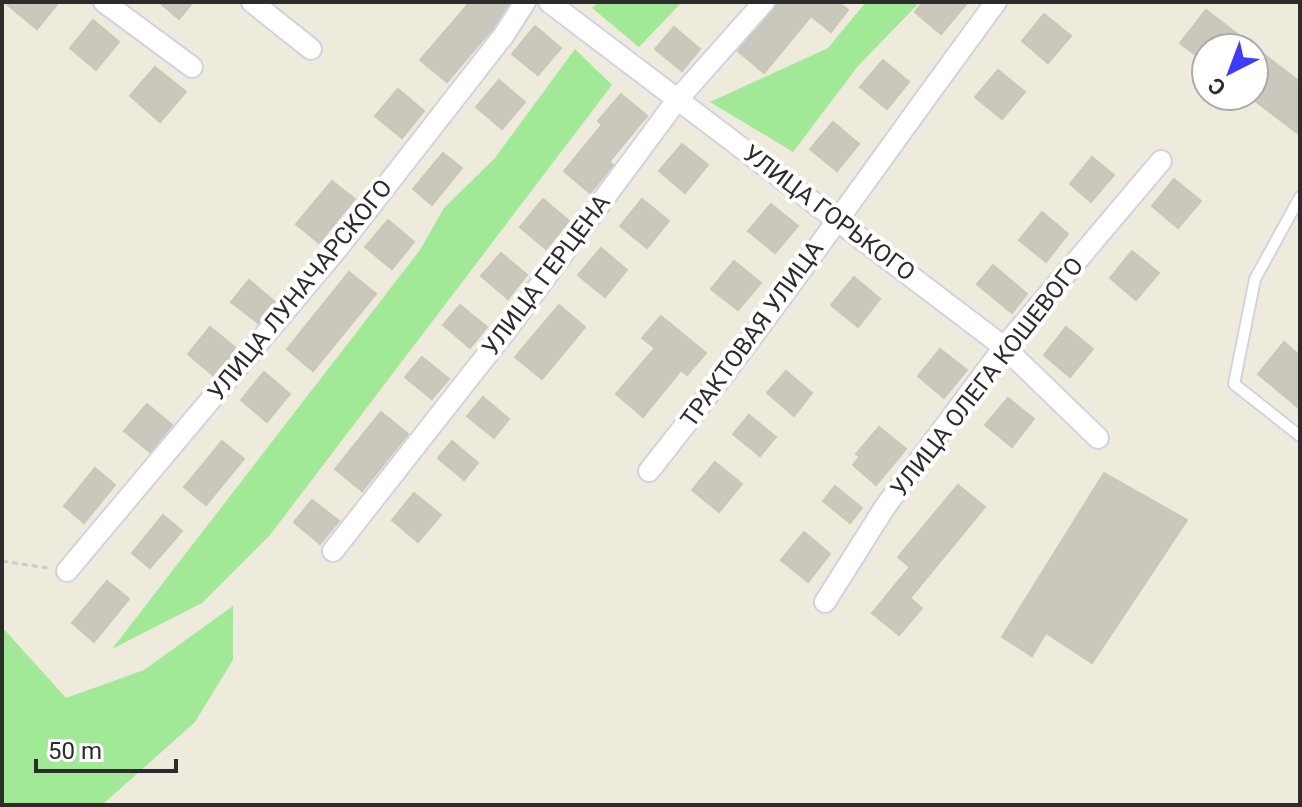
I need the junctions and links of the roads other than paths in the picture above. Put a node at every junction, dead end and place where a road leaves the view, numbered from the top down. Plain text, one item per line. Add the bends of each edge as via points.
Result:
1 (104, 2) edge
2 (252, 2) edge
3 (525, 2) edge
4 (549, 2) edge
5 (764, 2) edge
6 (996, 2) edge
7 (311, 49) dead end
8 (192, 67) dead end
9 (677, 100) junction
10 (1161, 161) dead end
11 (1300, 197) edge
12 (837, 217) junction
13 (1004, 347) junction
14 (1300, 436) edge
15 (1098, 438) dead end
16 (649, 471) dead end
17 (333, 551) dead end
18 (67, 571) road end
19 (825, 602) dead end

1 - 8 street
2 - 7 street
3 - 18 street, УЛИЦА ЛУНАЧАРСКОГО via 337,249
4 - 9 street, УЛИЦА ГОРЬКОГО
5 - 9 street, УЛИЦА ГЕРЦЕНА
6 - 12 street, ТРАКТОВАЯ УЛИЦА
9 - 12 street, УЛИЦА ГОРЬКОГО
9 - 17 street, УЛИЦА ГЕРЦЕНА
10 - 13 street, УЛИЦА ОЛЕГА КОШЕВОГО
11 - 14 lane via 1255,279 1234,384
12 - 13 street, УЛИЦА ГОРЬКОГО
12 - 16 street, ТРАКТОВАЯ УЛИЦА via 745,350
13 - 15 street, УЛИЦА ГОРЬКОГО
13 - 19 street, УЛИЦА ОЛЕГА КОШЕВОГО via 885,507

